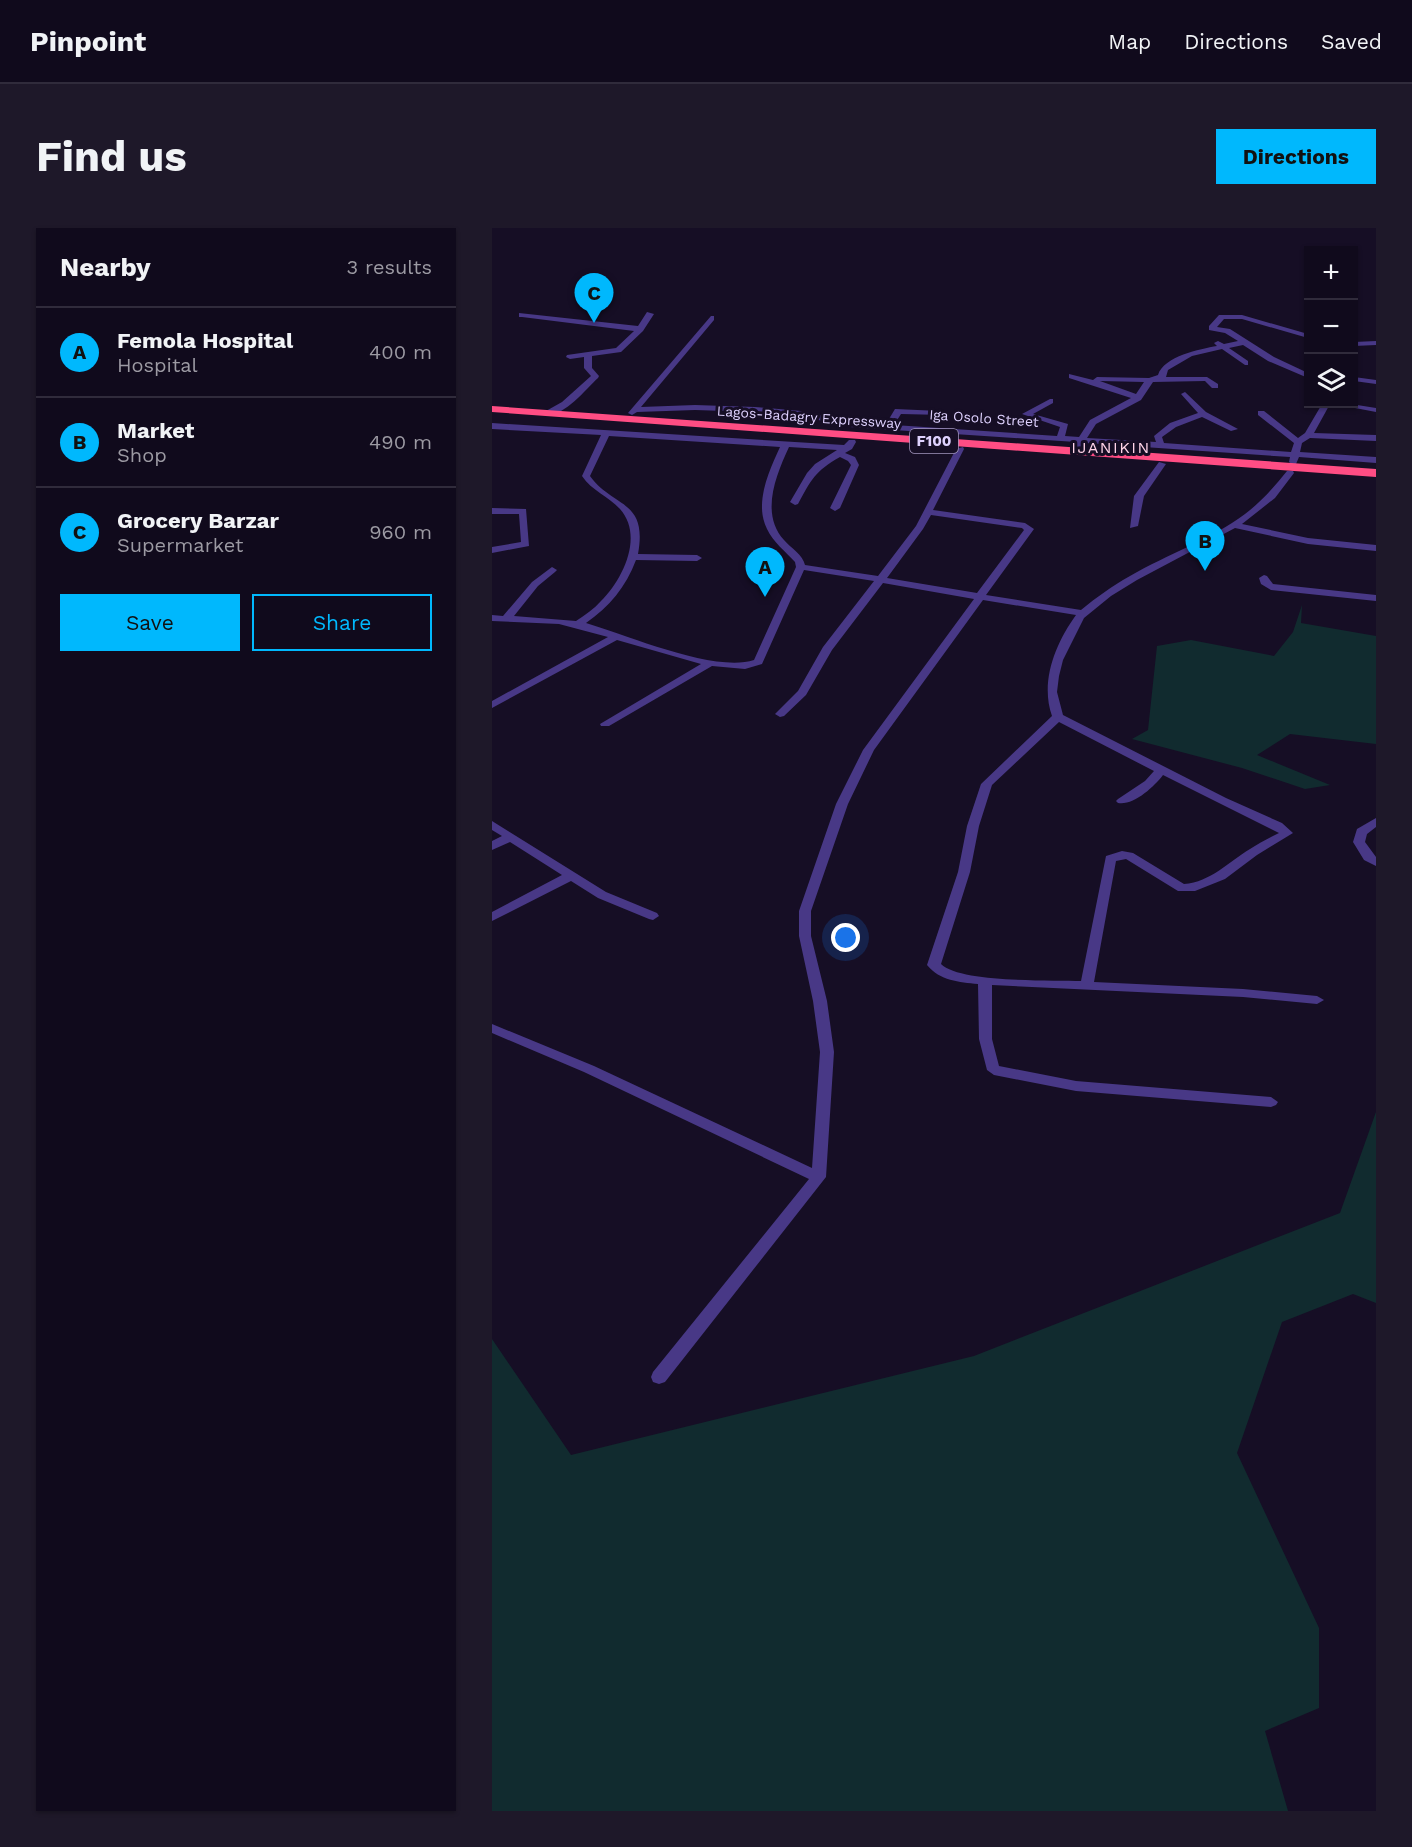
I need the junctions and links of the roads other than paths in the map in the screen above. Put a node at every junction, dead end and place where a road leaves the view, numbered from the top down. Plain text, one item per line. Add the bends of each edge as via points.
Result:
1 (650, 314) dead end
2 (522, 315) dead end
3 (711, 318) dead end
4 (639, 329) junction
5 (1213, 330) junction
6 (1304, 335) edge
7 (1245, 342) junction
8 (1358, 344) edge
9 (1376, 344) edge
10 (1221, 346) junction
11 (588, 356) junction
12 (570, 357) dead end
13 (1245, 363) dead end
14 (1304, 369) edge
15 (1296, 370) junction
16 (1304, 374) edge
17 (1072, 376) dead end
18 (1153, 380) junction
19 (1358, 380) edge
20 (1089, 381) junction
21 (1376, 382) edge
22 (1215, 386) dead end
23 (1185, 394) dead end
24 (1138, 398) junction
25 (1050, 401) dead end
26 (1358, 407) edge
27 (1324, 408) edge
28 (492, 409) edge
29 (635, 410) junction
30 (1376, 410) edge
31 (549, 413) junction
32 (940, 413) dead end
33 (1261, 413) dead end
34 (1203, 414) junction
35 (492, 416) edge
36 (626, 418) junction
37 (849, 424) junction
38 (890, 425) junction
39 (492, 426) edge
40 (1234, 429) dead end
41 (606, 434) junction
42 (1308, 435) junction
43 (1061, 436) junction
44 (1376, 438) edge
45 (1084, 439) junction
46 (1298, 442) junction
47 (844, 445) junction
48 (785, 446) junction
49 (1161, 446) junction
50 (960, 449) junction
51 (1077, 451) junction
52 (1376, 460) edge
53 (1162, 464) junction
54 (1292, 465) junction
55 (1376, 473) edge
56 (1376, 479) edge
57 (795, 502) dead end
58 (836, 508) dead end
59 (492, 511) edge
60 (928, 512) junction
61 (1234, 525) junction
62 (1133, 526) dead end
63 (1376, 548) edge
64 (492, 550) edge
65 (631, 557) junction
66 (698, 558) dead end
67 (801, 567) junction
68 (552, 570) dead end
69 (882, 578) junction
70 (1264, 579) dead end
71 (1376, 598) edge
72 (980, 599) junction
73 (1082, 614) junction
74 (492, 618) edge
75 (506, 619) junction
76 (578, 624) junction
77 (615, 637) junction
78 (710, 663) junction
79 (492, 705) edge
80 (780, 714) dead end
81 (1058, 717) junction
82 (605, 724) dead end
83 (1161, 769) junction
84 (1122, 801) dead end
85 (1376, 822) edge
86 (492, 825) edge
87 (510, 837) junction
88 (492, 846) edge
89 (1376, 862) edge
90 (572, 874) junction
91 (653, 916) dead end
92 (492, 918) edge
93 (985, 981) junction
94 (1087, 984) junction
95 (1317, 1000) dead end
96 (492, 1028) edge
97 (1271, 1102) dead end
98 (819, 1177) junction
99 (659, 1377) dead end

1 - 4 street
2 - 4 street
3 - 29 street
4 - 11 street via 618,350
5 - 6 street via 1222,317 1242,317
5 - 7 street via 1227,332
5 - 10 street via 1209,335
7 - 10 street
7 - 15 street
8 - 9 street
10 - 13 street
10 - 18 street via 1189,354
11 - 12 street
11 - 31 street via 588,368 595,376 565,404
14 - 15 street
15 - 16 street
17 - 20 street
18 - 20 street via 1106,377
18 - 22 street via 1207,379
18 - 24 street
19 - 21 street
20 - 24 street
23 - 34 street
24 - 45 street via 1093,422
25 - 43 street via 1026,414 1065,426
26 - 30 street
27 - 42 street
28 - 31 highway, Lagos-Badagry Expressway / F100
29 - 36 street
29 - 37 street, Iga Osolo Street via 764,410
31 - 36 highway, Lagos-Badagry Expressway / F100
32 - 38 street via 898,411
33 - 46 street
34 - 40 street
34 - 49 street via 1178,422 1160,434
35 - 47 highway, Lagos-Badagry Expressway / F100
36 - 47 highway, Lagos-Badagry Expressway / F100
37 - 38 street, Iga Osolo Street
37 - 47 street
38 - 43 street, Iga Osolo Street
39 - 41 street
41 - 48 street
41 - 65 street via 586,476 618,502 634,522 637,537
42 - 44 street
42 - 46 street
43 - 45 street, Iga Osolo Street
45 - 49 street, Iga Osolo Street
45 - 51 street
46 - 54 street
47 - 48 street
47 - 50 highway, Lagos-Badagry Expressway / F100
47 - 51 highway, Lagos-Badagry Expressway / F100
47 - 57 street via 806,477
47 - 58 street via 855,465
48 - 67 street via 767,502 770,527
49 - 54 street, Iga Osolo Street
50 - 53 highway, Lagos-Badagry Expressway / F100
50 - 60 street
51 - 54 highway, Lagos-Badagry Expressway / F100
52 - 54 street, Iga Osolo Street
53 - 54 highway, Lagos-Badagry Expressway / F100
53 - 62 street via 1139,496
54 - 55 highway, Lagos-Badagry Expressway / F100
54 - 56 highway, Lagos-Badagry Expressway / F100
54 - 61 street via 1264,501
59 - 64 street via 523,511 526,544
60 - 69 street
60 - 72 street via 1029,527
61 - 63 street via 1308,541
61 - 73 street via 1121,586
65 - 66 street
65 - 76 street via 614,593
67 - 69 street
67 - 78 street via 758,662 743,668
68 - 75 street
69 - 72 street
69 - 80 street via 828,649 802,693
70 - 71 street via 1271,587
72 - 73 street
72 - 98 street via 869,750 842,804 805,911 805,936 827,1052
73 - 81 street via 1053,670 1051,694
74 - 75 street
75 - 76 street
76 - 77 street
77 - 78 street
77 - 79 street
78 - 82 street
81 - 83 street
81 - 93 street via 987,784 934,965 949,976
83 - 84 street via 1146,787
83 - 94 street via 1189,787 1283,828 1286,834 1221,876 1195,887 1182,888 1129,856 1110,859
85 - 89 street via 1361,832 1359,842
86 - 87 street
87 - 88 street
87 - 90 street
90 - 91 street via 602,895
90 - 92 street
93 - 94 street
93 - 97 street via 988,1061 994,1070 1076,1086
94 - 95 street
96 - 98 street
98 - 99 street

